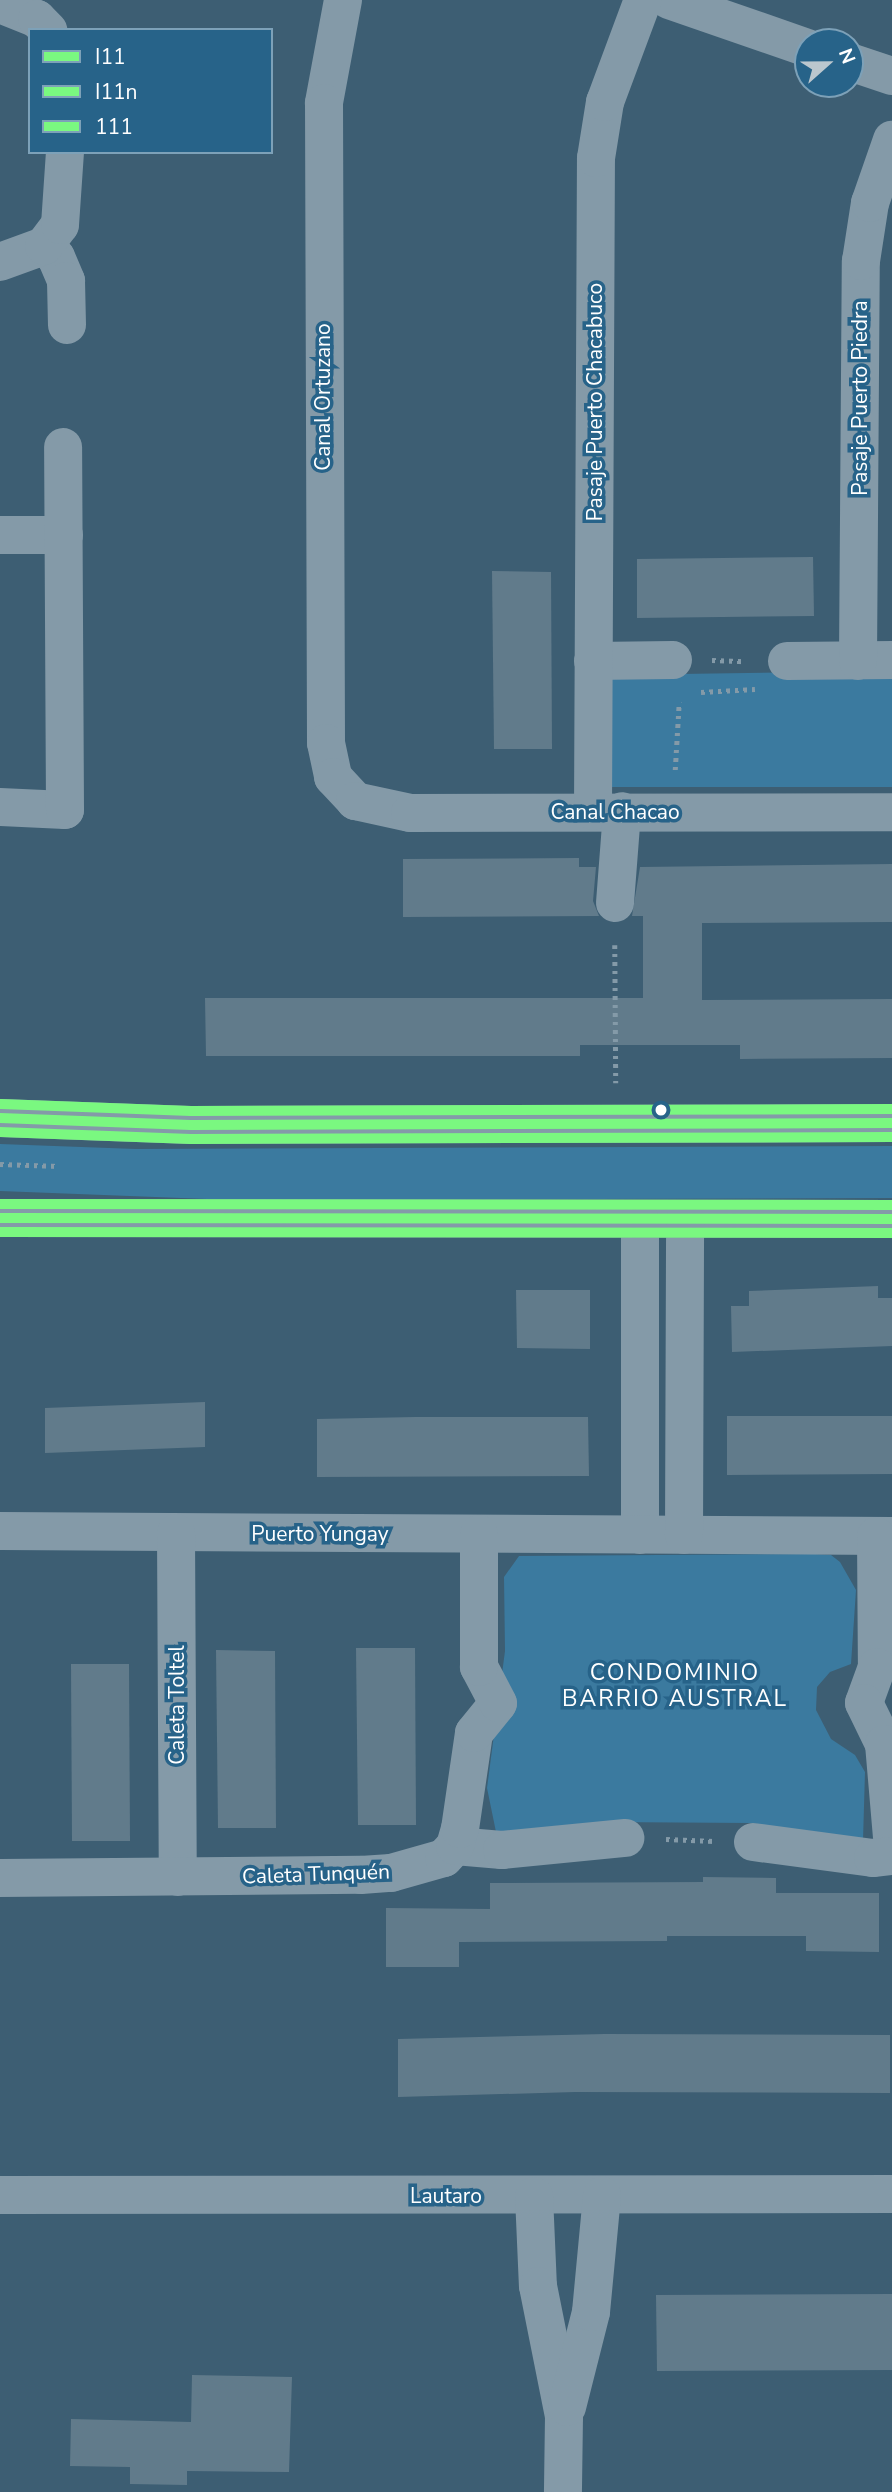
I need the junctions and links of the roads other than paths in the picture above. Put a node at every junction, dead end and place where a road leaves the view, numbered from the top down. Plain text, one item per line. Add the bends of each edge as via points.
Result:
1 (342, 0) edge
2 (643, 0) edge
3 (669, 0) edge
4 (0, 5) edge
5 (46, 28) edge
6 (794, 43) edge
7 (864, 67) edge
8 (892, 76) edge
9 (892, 139) edge
10 (65, 154) edge
11 (44, 246) junction
12 (0, 262) edge
13 (67, 325) dead end
14 (64, 447) dead end
15 (64, 535) junction
16 (0, 536) edge
17 (787, 660) road end
18 (875, 660) edge
19 (593, 661) junction
20 (676, 677) road end
21 (343, 791) joint
22 (0, 807) edge
23 (607, 811) junction
24 (892, 813) edge
25 (615, 903) road end
26 (0, 1118) edge
27 (892, 1123) edge
28 (0, 1218) edge
29 (892, 1219) edge
30 (639, 1220) junction
31 (685, 1220) junction
32 (0, 1531) edge
33 (176, 1533) junction
34 (479, 1534) junction
35 (640, 1535) junction
36 (684, 1535) junction
37 (884, 1536) edge
38 (892, 1837) edge
39 (625, 1838) road end
40 (753, 1842) road end
41 (455, 1846) junction
42 (892, 1856) edge
43 (178, 1877) junction
44 (0, 1878) edge
45 (892, 2194) edge
46 (0, 2195) edge
47 (534, 2196) junction
48 (602, 2196) junction
49 (564, 2416) junction
50 (563, 2492) edge

1 - 21 street, Canal Ortuzano via 324,103 323,505 326,743 333,777
2 - 19 street, Pasaje Puerto Chacabuco via 605,102 596,158
3 - 6 street
4 - 5 street via 37,19
7 - 8 street
9 - 18 street, Pasaje Puerto Piedra via 870,203 861,261
10 - 11 street via 64,214
11 - 12 street
11 - 13 street via 56,257 66,281
14 - 15 street
15 - 16 street
15 - 22 street via 65,810
17 - 18 street
19 - 20 street
19 - 23 street, Pasaje Puerto Chacabuco
21 - 23 street, Canal Chacao via 371,807 410,813
23 - 24 street, Canal Chacao
23 - 25 street, Pasaje Puerto Chacabuco
26 - 27 street via 191,1125
28 - 30 street
29 - 31 street
30 - 31 street
30 - 35 street
31 - 36 street
32 - 33 street, Puerto Yungay
33 - 34 street, Puerto Yungay
33 - 43 street, Caleta Toltel
34 - 35 street, Puerto Yungay
34 - 41 street via 480,1667 485,1686 498,1703 474,1733
35 - 36 street, Puerto Yungay
36 - 37 street, Puerto Yungay
37 - 38 street via 877,1667 864,1703 884,1744
39 - 41 street via 502,1850
40 - 42 street via 873,1858
41 - 43 street, Caleta Tunquén via 430,1864 391,1873
43 - 44 street, Caleta Tunquén
45 - 48 street, Lautaro
46 - 47 street, Lautaro
47 - 48 street, Lautaro
47 - 49 street via 538,2286
48 - 49 street via 591,2312
49 - 50 street

